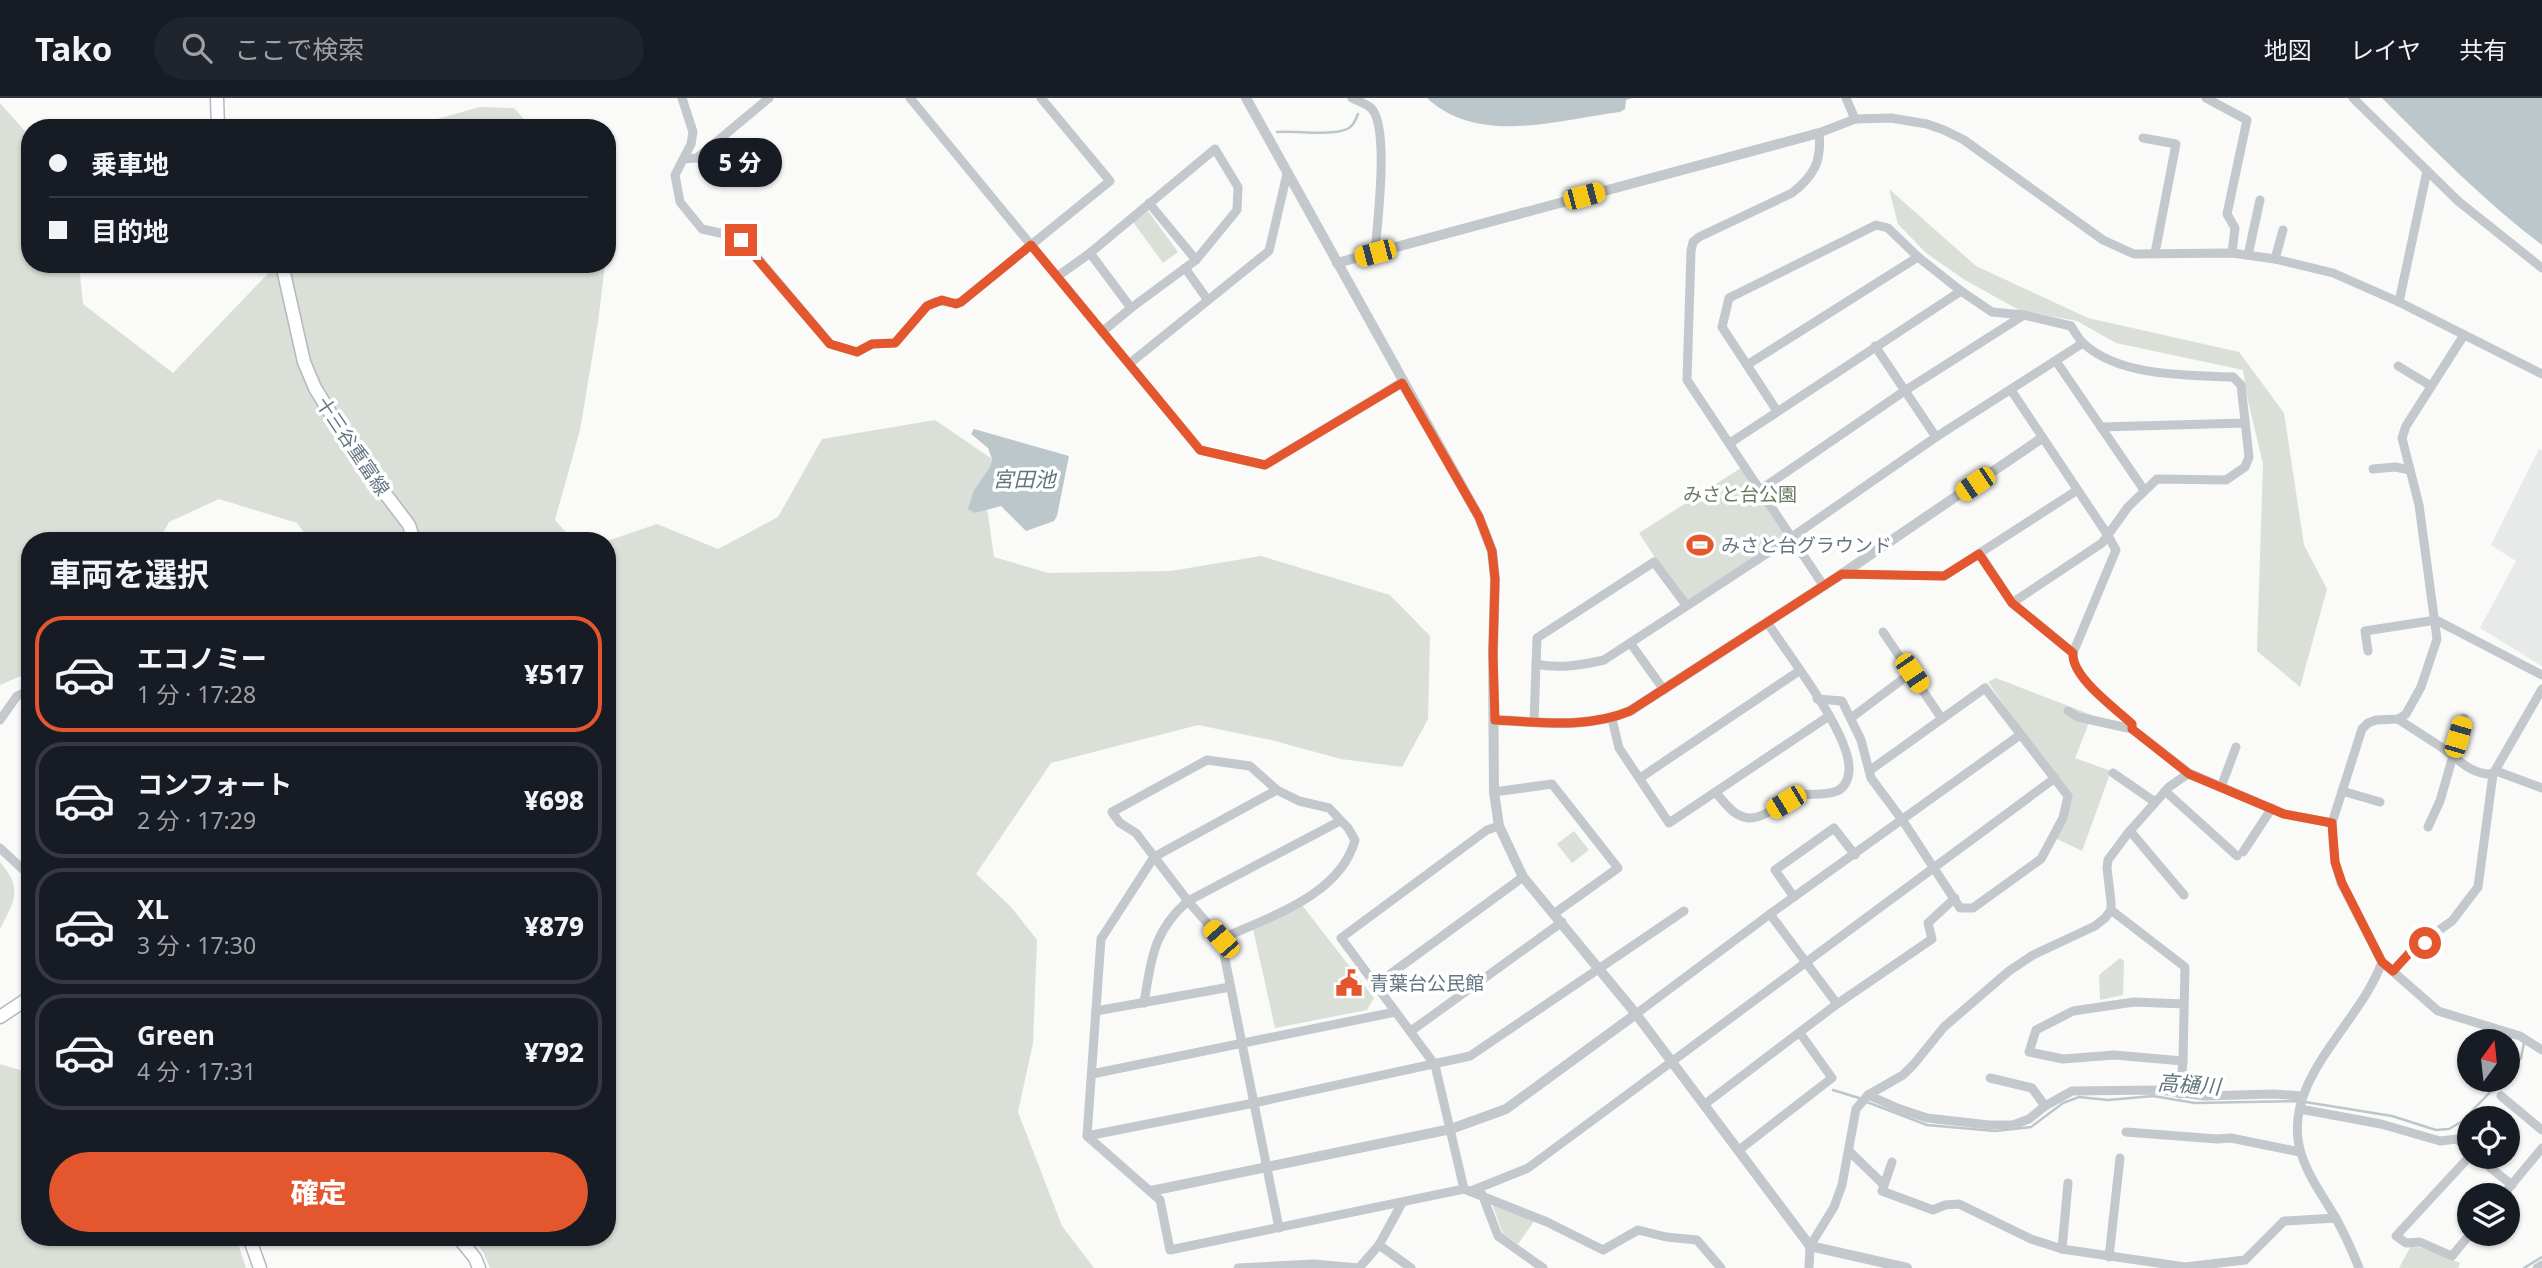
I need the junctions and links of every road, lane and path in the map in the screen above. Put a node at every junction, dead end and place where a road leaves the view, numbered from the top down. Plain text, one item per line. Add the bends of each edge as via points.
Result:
1 (217, 98) edge
2 (682, 98) edge
3 (769, 98) edge
4 (910, 98) edge
5 (1041, 98) edge
6 (1246, 98) edge
7 (1352, 98) edge
8 (1846, 98) edge
9 (2206, 98) edge
10 (2353, 98) edge
11 (218, 119) edge
12 (1855, 119) junction
13 (1819, 132) junction
14 (2143, 138) dead end
15 (684, 159) junction
16 (2427, 171) junction
17 (1287, 174) junction
18 (2260, 200) dead end
19 (1149, 203) junction
20 (2283, 230) dead end
21 (1031, 245) junction
22 (1090, 253) junction
23 (1375, 253) junction
24 (2155, 253) junction
25 (2232, 253) junction
26 (2248, 255) junction
27 (1918, 257) junction
28 (2276, 259) junction
29 (1196, 260) junction
30 (1337, 263) junction
31 (1185, 268) junction
32 (2542, 268) edge
33 (284, 273) edge
34 (1058, 276) junction
35 (1961, 291) junction
36 (1207, 299) junction
37 (2399, 302) junction
38 (1131, 308) junction
39 (2024, 315) junction
40 (1102, 332) junction
41 (2464, 335) junction
42 (2083, 343) junction
43 (1875, 346) junction
44 (2056, 361) junction
45 (1129, 364) junction
46 (1747, 365) junction
47 (2398, 366) dead end
48 (2542, 374) edge
49 (1402, 383) junction
50 (2431, 386) junction
51 (1906, 390) junction
52 (2011, 390) junction
53 (1777, 411) junction
54 (2245, 423) junction
55 (2101, 427) junction
56 (1936, 437) junction
57 (2042, 438) junction
58 (1730, 443) junction
59 (2373, 469) dead end
60 (2410, 470) junction
61 (1760, 490) junction
62 (2144, 490) junction
63 (2076, 491) junction
64 (411, 532) edge
65 (2107, 534) junction
66 (1792, 537) junction
67 (1979, 554) junction
68 (1842, 574) junction
69 (1823, 585) junction
70 (2012, 603) junction
71 (1685, 605) junction
72 (2436, 620) junction
73 (1767, 622) junction
74 (1883, 632) dead end
75 (1631, 644) junction
76 (2368, 651) dead end
77 (2073, 653) junction
78 (1536, 664) junction
79 (1799, 671) junction
80 (1912, 673) junction
81 (2542, 675) edge
82 (2542, 689) edge
83 (1664, 690) junction
84 (21, 694) edge
85 (1817, 699) junction
86 (2068, 711) dead end
87 (1829, 716) junction
88 (1851, 718) junction
89 (2464, 718) dead end
90 (1612, 719) junction
91 (1942, 719) junction
92 (2398, 719) junction
93 (0, 720) edge
94 (1495, 720) junction
95 (1534, 722) junction
96 (2132, 729) junction
97 (2020, 735) junction
98 (2236, 747) dead end
99 (2453, 756) junction
100 (1869, 771) junction
101 (2494, 772) junction
102 (2113, 774) dead end
103 (2189, 774) junction
104 (1640, 778) junction
105 (2054, 778) junction
106 (2221, 787) junction
107 (2542, 788) edge
108 (1277, 790) junction
109 (2165, 791) junction
110 (1494, 792) junction
111 (2342, 792) junction
112 (1716, 793) junction
113 (2155, 802) junction
114 (2380, 802) dead end
115 (2272, 808) junction
116 (1340, 821) junction
117 (1903, 821) junction
118 (2332, 823) junction
119 (1499, 826) junction
120 (2428, 827) dead end
121 (2130, 831) junction
122 (0, 848) edge
123 (1855, 855) junction
124 (1154, 857) junction
125 (1934, 867) junction
126 (21, 868) edge
127 (1524, 877) junction
128 (2183, 895) dead end
129 (1794, 897) junction
130 (1955, 898) junction
131 (1188, 901) junction
132 (2111, 910) junction
133 (1684, 911) dead end
134 (1770, 914) junction
135 (1558, 917) junction
136 (1221, 939) junction
137 (1806, 962) junction
138 (2382, 962) junction
139 (1600, 967) junction
140 (2393, 971) junction
141 (1374, 986) junction
142 (1230, 987) junction
143 (1144, 1003) junction
144 (21, 1004) edge
145 (1837, 1004) junction
146 (2184, 1004) junction
147 (1096, 1011) junction
148 (1395, 1012) junction
149 (1636, 1014) junction
150 (0, 1017) edge
151 (1411, 1031) junction
152 (1800, 1033) junction
153 (1242, 1043) junction
154 (2542, 1050) edge
155 (2183, 1060) junction
156 (1671, 1062) junction
157 (1435, 1065) junction
158 (1092, 1074) junction
159 (1990, 1078) dead end
160 (2180, 1094) junction
161 (1868, 1095) junction
162 (2501, 1096) dead end
163 (2301, 1102) junction
164 (1254, 1103) junction
165 (1705, 1104) junction
166 (2045, 1106) junction
167 (1451, 1129) junction
168 (2542, 1130) edge
169 (2126, 1132) dead end
170 (1087, 1136) junction
171 (2457, 1139) edge
172 (2542, 1149) edge
173 (1739, 1150) junction
174 (1849, 1152) junction
175 (2300, 1152) junction
176 (2120, 1158) dead end
177 (1892, 1162) dead end
178 (1267, 1167) junction
179 (2458, 1169) edge
180 (2492, 1169) edge
181 (2068, 1183) dead end
182 (2510, 1183) edge
183 (2514, 1183) edge
184 (1884, 1185) junction
185 (1468, 1190) junction
186 (1151, 1191) junction
187 (1482, 1194) junction
188 (1402, 1203) junction
189 (2336, 1218) junction
190 (1279, 1228) junction
191 (1379, 1245) junction
192 (252, 1246) edge
193 (465, 1246) edge
194 (1810, 1246) junction
195 (2460, 1246) edge
196 (2062, 1249) junction
197 (2109, 1257) junction
198 (2542, 1265) edge
199 (260, 1268) edge
200 (479, 1268) edge
201 (1238, 1268) edge
202 (1411, 1268) edge
203 (1543, 1268) edge
204 (1721, 1268) edge
205 (1809, 1268) edge
206 (1903, 1268) edge
207 (2358, 1268) edge
208 (2537, 1268) edge

1 - 11 main road
2 - 15 street via 693,132
3 - 15 street via 697,158
4 - 21 street
5 - 21 street via 1110,181
6 - 17 street
7 - 23 street via 1371,108 1377,120 1381,149
8 - 12 street
9 - 25 street via 2247,120 2227,214 2235,228
10 - 16 street
12 - 13 street
12 - 24 street via 1907,119 1944,130 2103,240 2134,254
13 - 23 street
13 - 58 street via 1821,150 1805,183 1693,242 1687,380
14 - 24 street via 2176,145
15 - 21 street via 675,175 677,194 693,220 702,229 741,240 830,344 857,352 872,344 895,343 933,301 961,302
16 - 32 street
16 - 37 street
17 - 30 street
17 - 36 street via 1269,251
18 - 26 street
19 - 22 street
19 - 29 street
19 - 29 street via 1215,149 1238,187 1237,210
20 - 28 street
21 - 34 street
22 - 34 street
22 - 38 street
23 - 30 street
24 - 25 street
25 - 26 street
26 - 28 street
27 - 35 street
27 - 46 street
27 - 46 street via 1888,228 1876,225 1729,298 1722,327
28 - 37 street via 2333,273
29 - 31 street
30 - 49 street
31 - 36 street
31 - 38 street
33 - 64 main road, 十三谷重富線 via 304,362 315,388
34 - 40 street
35 - 39 street via 1992,312
35 - 43 street
36 - 45 street
37 - 41 street
38 - 40 street
39 - 42 street via 2071,326
39 - 51 street
40 - 45 street
41 - 48 street
41 - 50 street
42 - 44 street
42 - 54 street via 2112,362 2157,372 2233,377 2241,385
43 - 51 street
43 - 53 street
44 - 52 street
44 - 55 street
45 - 49 street via 1200,450 1265,465
46 - 53 street
47 - 50 street
49 - 94 street via 1479,517 1492,551
50 - 60 street via 2402,438
51 - 56 street
51 - 61 street
52 - 56 street
52 - 57 street
53 - 58 street
54 - 55 street
54 - 62 street via 2249,457 2245,467 2227,480 2158,479
55 - 62 street
56 - 66 street
57 - 63 street
57 - 68 street
58 - 61 street
59 - 60 street
60 - 72 street via 2420,505
61 - 66 street
62 - 65 street
63 - 65 street
63 - 67 street
65 - 70 street via 2102,543
65 - 77 street via 2116,550
66 - 69 street
66 - 71 street
67 - 68 street via 1944,576
67 - 70 street
68 - 69 street
69 - 73 street
70 - 77 street
71 - 75 street
71 - 78 street via 1654,562 1537,638
72 - 76 street via 2365,631
72 - 81 street
72 - 92 street via 2437,639 2429,666 2406,714
73 - 79 street
73 - 83 street
74 - 80 street
75 - 78 street via 1604,660 1579,666
75 - 83 street
77 - 96 street via 2084,681 2132,724
78 - 95 street
79 - 85 street
79 - 104 street
80 - 88 street
80 - 91 street
82 - 101 street
83 - 90 street
84 - 93 street
85 - 87 street
85 - 88 street via 1842,701
86 - 96 street
87 - 112 street
87 - 112 street via 1849,758 1846,783 1835,792 1795,796 1751,818 1732,811
88 - 100 street
89 - 99 street
90 - 95 street
90 - 104 street via 1619,748
91 - 97 street via 1985,688
91 - 100 street
92 - 99 street
92 - 111 street via 2376,720 2362,729
94 - 95 street
94 - 110 street
96 - 103 street
97 - 105 street
97 - 117 street
98 - 106 street
99 - 101 street via 2474,771
99 - 120 street
100 - 117 street
101 - 107 street
101 - 140 street via 2478,887 2452,921 2414,948
102 - 113 street
103 - 106 street
103 - 109 street
104 - 112 street via 1669,822
105 - 125 street
105 - 130 street via 2068,796 2063,818 2041,859 1973,908 1959,908
106 - 115 street
108 - 116 street via 1329,808
108 - 124 street
108 - 124 street via 1250,766 1207,760 1112,812
109 - 113 street
109 - 115 street via 2240,854
110 - 119 street
110 - 135 street via 1552,784 1618,868
111 - 114 street
111 - 118 street
113 - 121 street
115 - 118 street
116 - 131 street
116 - 136 street via 1355,840 1352,853 1319,890
117 - 123 street
117 - 125 street
118 - 138 street via 2342,883
119 - 127 street
119 - 141 street via 1487,830 1341,938
121 - 128 street
121 - 132 street via 2108,860
122 - 126 street
123 - 129 street
123 - 129 street via 1834,828 1775,870
124 - 131 street
124 - 147 street via 1101,940
125 - 130 street
125 - 137 street
127 - 135 street
127 - 141 street
129 - 134 street
130 - 145 street via 1928,923 1932,939
131 - 136 street
131 - 143 street via 1165,925 1154,945
132 - 146 street via 2185,967
132 - 161 street via 2095,926 2009,971 1944,1027 1903,1075
133 - 139 street
134 - 137 street
134 - 149 street
135 - 139 street
135 - 151 street
136 - 142 street
137 - 145 street
137 - 156 street
138 - 140 street
138 - 163 street via 2368,992 2309,1079
139 - 149 street
139 - 157 street via 1470,1056
140 - 154 street via 2438,1011 2525,1038
141 - 148 street
142 - 143 street
142 - 153 street
143 - 147 street
144 - 150 main road
145 - 152 street
146 - 155 street
146 - 155 street via 2134,1002 2073,1011 2036,1030 2029,1052 2063,1059 2114,1055
147 - 158 street
148 - 151 street
148 - 153 street
149 - 156 street
149 - 167 street via 1506,1109
151 - 157 street
152 - 165 street
152 - 173 street via 1832,1078
153 - 158 street
153 - 164 street
155 - 160 street
156 - 165 street
156 - 185 street via 1528,1168
157 - 164 street
157 - 167 street
158 - 170 street
159 - 166 street via 2032,1088
160 - 163 street via 2273,1094
160 - 166 street via 2073,1091
161 - 166 street via 1927,1118 1989,1125 2013,1125
161 - 174 street via 1856,1109
162 - 168 street
163 - 171 street via 2440,1140
163 - 175 street
164 - 170 street
164 - 178 street
165 - 173 street
167 - 178 street
167 - 185 street
169 - 175 street via 2231,1138
170 - 186 street
172 - 183 street
173 - 194 street
174 - 184 street
174 - 194 street via 1834,1207
175 - 189 street
176 - 197 street
177 - 184 street
178 - 186 street
178 - 190 street
179 - 195 street via 2396,1236 2452,1256
180 - 182 street
181 - 196 street
184 - 196 street via 1882,1191 1933,1210 1959,1204
185 - 187 street
185 - 188 street
186 - 190 street via 1160,1200 1170,1250
187 - 203 street via 1498,1236
187 - 204 street via 1603,1250 1638,1230 1697,1240
188 - 190 street
188 - 191 street
189 - 197 street via 2284,1221 2245,1260 2185,1267
189 - 207 street
191 - 201 street via 1359,1268 1313,1264
191 - 202 street
192 - 199 main road
193 - 200 main road
194 - 205 street
194 - 206 street
196 - 197 street
198 - 208 street

